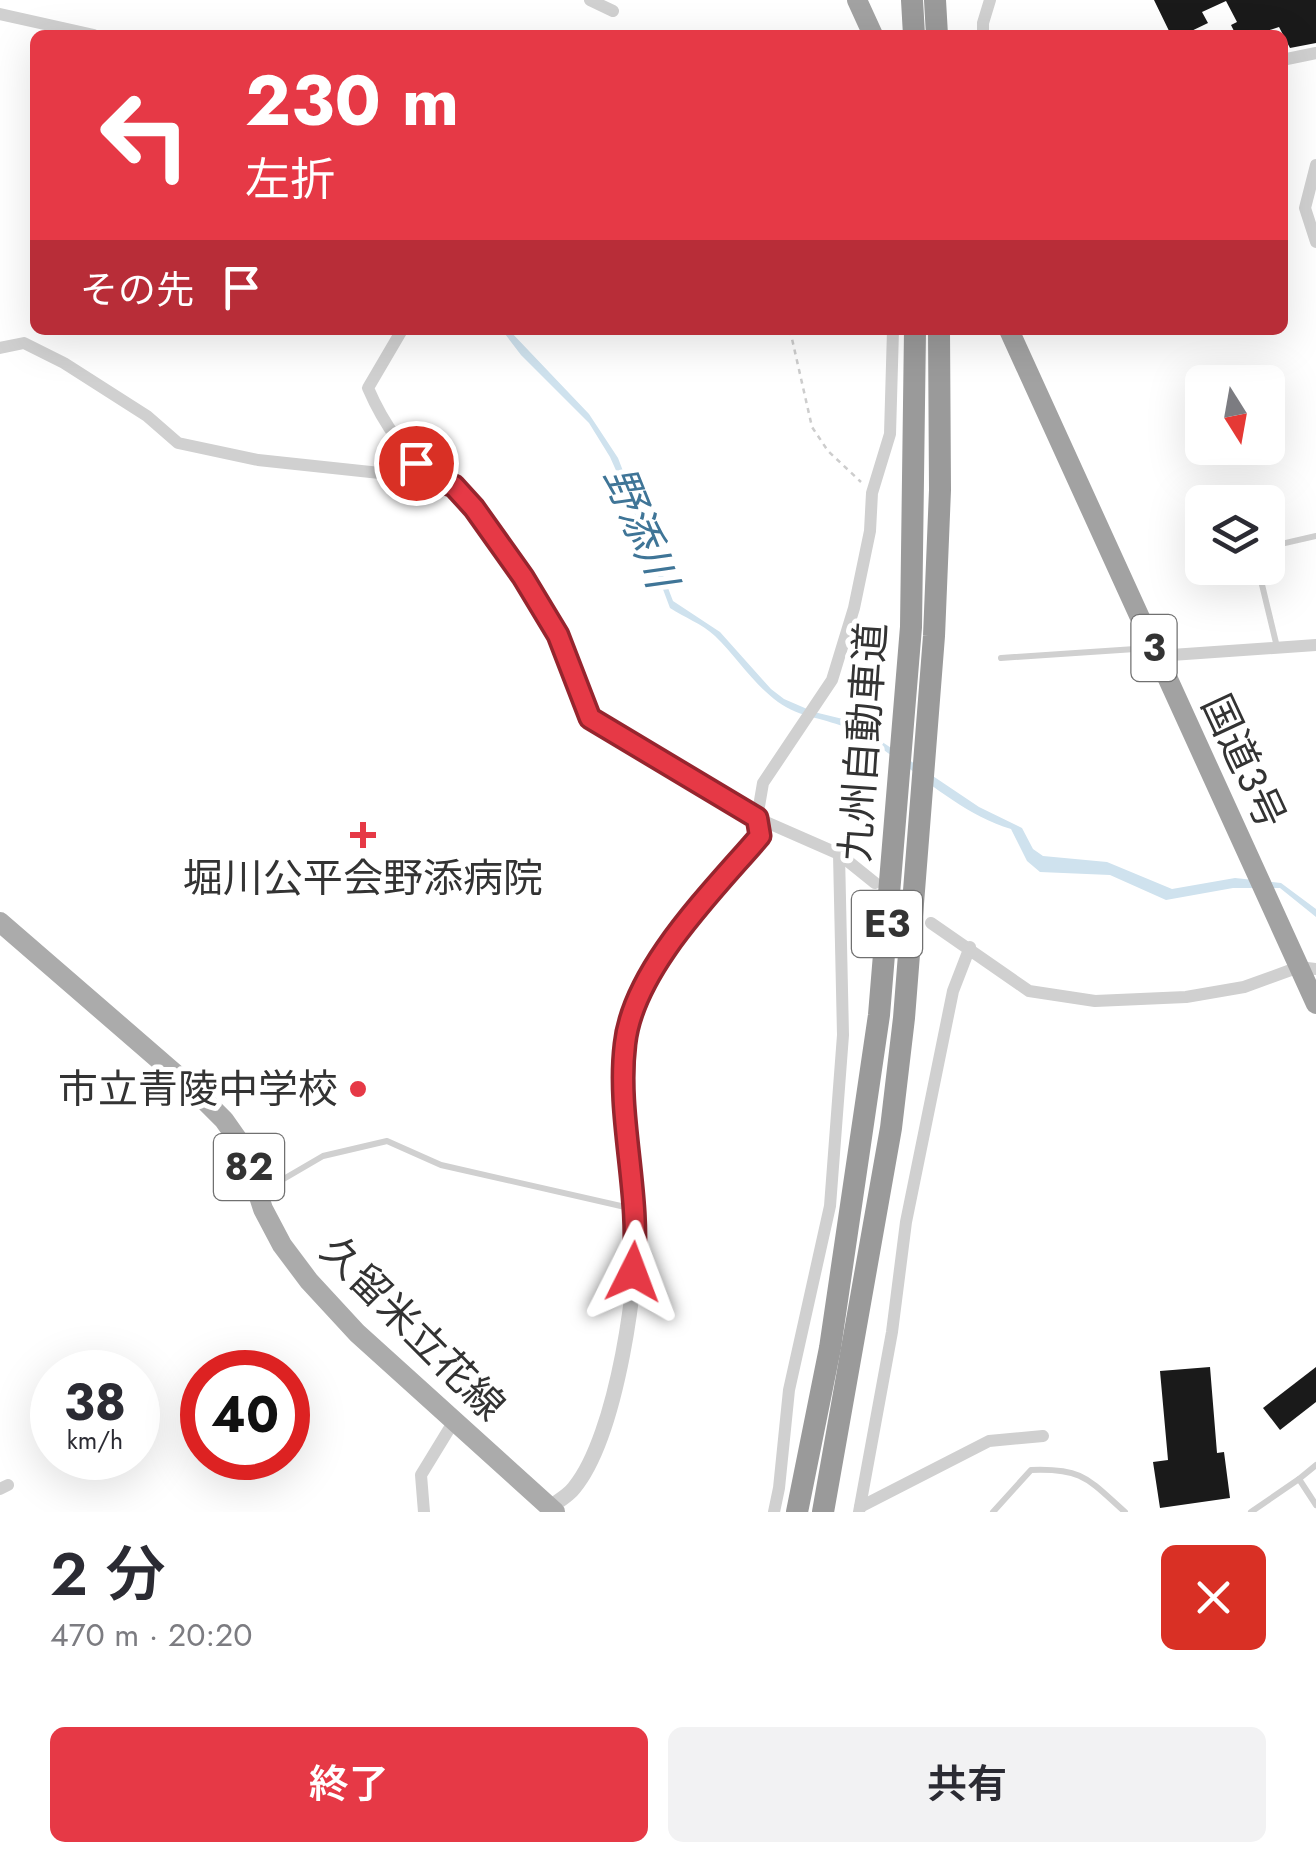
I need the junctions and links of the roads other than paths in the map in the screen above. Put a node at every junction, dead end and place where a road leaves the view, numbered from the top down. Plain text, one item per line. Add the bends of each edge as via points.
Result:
1 (590, 0) edge
2 (857, 0) edge
3 (912, 0) edge
4 (935, 0) edge
5 (990, 0) edge
6 (613, 12) dead end
7 (0, 14) edge
8 (72, 30) edge
9 (872, 30) edge
10 (914, 30) edge
11 (937, 30) edge
12 (983, 30) edge
13 (1316, 53) edge
14 (1288, 59) edge
15 (1316, 165) edge
16 (1316, 242) edge
17 (399, 335) edge
18 (892, 335) edge
19 (915, 335) edge
20 (940, 335) edge
21 (1011, 335) edge
22 (0, 348) edge
23 (438, 480) junction
24 (1316, 536) edge
25 (1285, 543) edge
26 (1262, 585) edge
27 (1316, 645) edge
28 (1277, 648) junction
29 (1156, 652) junction
30 (1001, 658) dead end
31 (757, 818) junction
32 (839, 854) junction
33 (874, 884) dead end
34 (0, 922) edge
35 (931, 922) dead end
36 (970, 947) junction
37 (1307, 968) edge
38 (1316, 1004) edge
39 (256, 1195) junction
40 (636, 1210) junction
41 (454, 1420) junction
42 (1043, 1436) dead end
43 (1316, 1465) edge
44 (1299, 1480) junction
45 (1316, 1505) edge
46 (546, 1507) edge
47 (859, 1510) edge
48 (424, 1512) edge
49 (774, 1512) edge
50 (798, 1512) edge
51 (824, 1512) edge
52 (993, 1512) edge
53 (1125, 1512) edge
54 (1251, 1512) edge

1 - 6 street
2 - 9 highway
3 - 10 highway
4 - 11 highway
5 - 12 street
7 - 8 street
13 - 14 street
15 - 16 street via 1305,208
17 - 23 street via 368,388 382,422
18 - 31 street via 890,434 872,493 849,644 764,783
19 - 50 highway, 九州自動車道 / E3 via 911,627 879,1016 830,1348
20 - 51 highway, 九州自動車道 / E3 via 934,636 904,1018
21 - 29 highway, 国道3号 / 3
22 - 23 street via 24,343 64,362 178,442 258,460
23 - 31 street via 454,486 474,508 523,577 558,635 590,718
24 - 25 lane
26 - 28 lane
27 - 28 street
28 - 29 street
29 - 30 lane
29 - 37 highway, 国道3号 / 3
31 - 32 street
31 - 40 street via 760,836 677,935 636,1005 625,1043 624,1085
32 - 33 street
32 - 49 street via 844,1035 830,1206 790,1390
34 - 39 main road, 久留米立花線 / 82 via 224,1120 243,1147
35 - 36 street
36 - 37 street via 1030,992 1095,1001 1186,997
36 - 47 street via 954,990 906,1222
37 - 38 highway, 国道3号 / 3
39 - 40 lane via 323,1156 388,1141 442,1164
39 - 41 main road, 久留米立花線 / 82 via 309,1281 356,1333
40 - 46 street via 628,1335 609,1405 588,1466 572,1490
41 - 46 main road, 久留米立花線 / 82
41 - 48 street via 421,1475
42 - 47 street via 989,1440
43 - 44 lane
44 - 45 lane
44 - 54 lane
52 - 53 lane via 1031,1470 1063,1469 1082,1476

